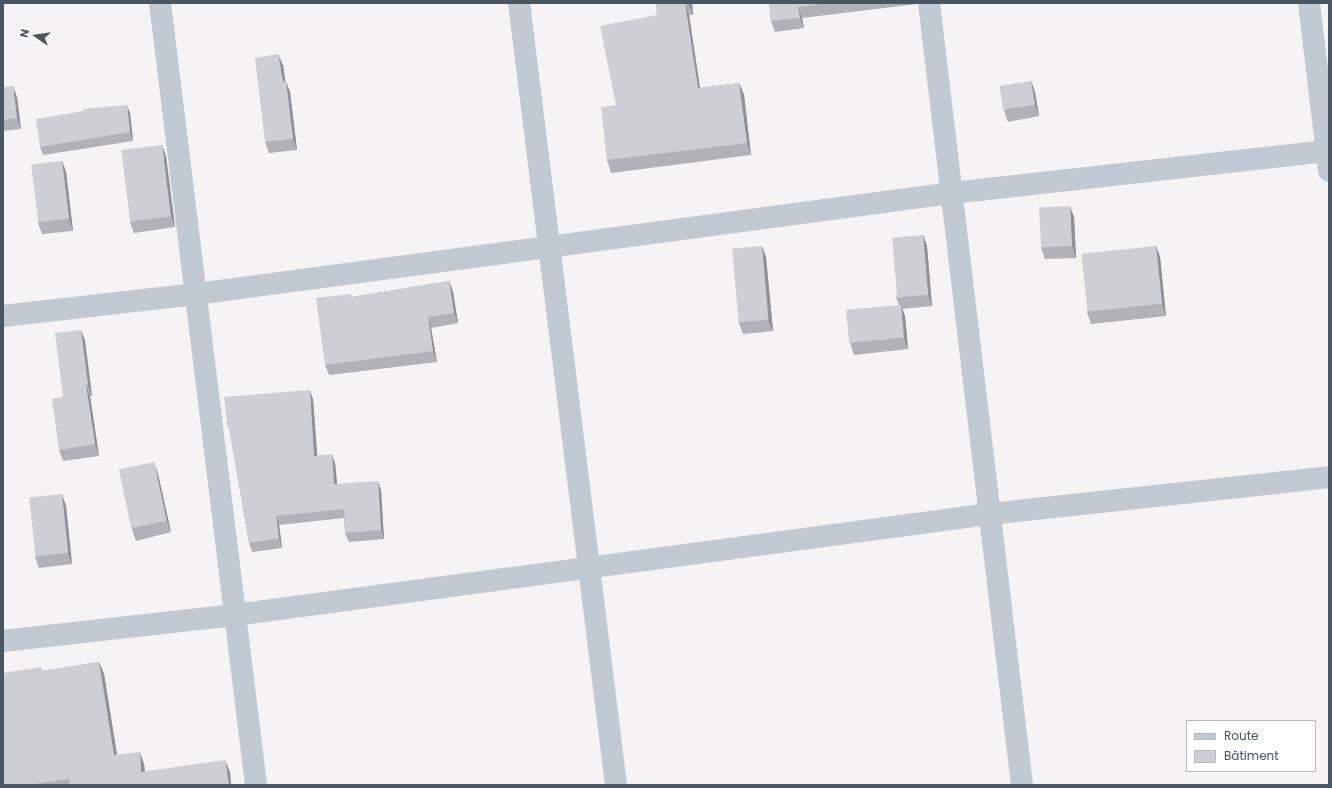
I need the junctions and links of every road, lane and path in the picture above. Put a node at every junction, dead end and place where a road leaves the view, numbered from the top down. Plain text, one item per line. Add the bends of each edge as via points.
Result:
1 (160, 3) edge
2 (519, 3) edge
3 (929, 3) edge
4 (1309, 3) edge
5 (1328, 158) edge
6 (952, 192) junction
7 (549, 247) junction
8 (196, 294) junction
9 (3, 316) edge
10 (1329, 476) edge
11 (990, 514) junction
12 (589, 568) junction
13 (235, 614) junction
14 (3, 641) edge
15 (256, 785) edge
16 (616, 785) edge
17 (1022, 785) edge

1 - 8 street
2 - 7 street
3 - 6 street
4 - 5 street
5 - 6 street
6 - 7 street
6 - 11 street
7 - 8 street
7 - 12 street
8 - 9 street
8 - 13 street
10 - 11 street
11 - 12 street
11 - 17 street
12 - 13 street
12 - 16 street
13 - 14 street
13 - 15 street

